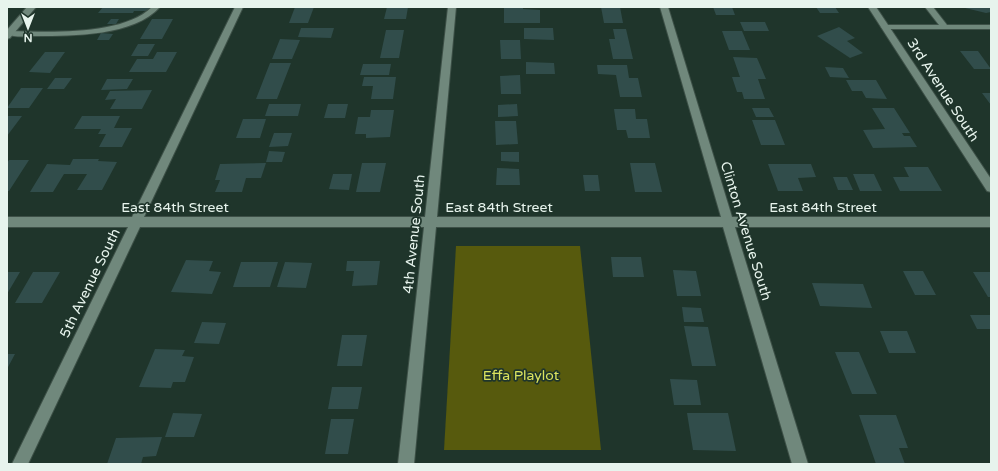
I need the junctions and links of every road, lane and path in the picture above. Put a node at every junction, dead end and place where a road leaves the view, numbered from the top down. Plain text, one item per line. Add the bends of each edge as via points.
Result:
1 (32, 7) edge
2 (156, 7) edge
3 (239, 7) edge
4 (452, 7) edge
5 (664, 7) edge
6 (872, 7) edge
7 (929, 7) edge
8 (885, 27) junction
9 (945, 27) junction
10 (991, 27) edge
11 (8, 34) edge
12 (991, 188) edge
13 (7, 222) edge
14 (136, 222) junction
15 (430, 222) junction
16 (728, 222) junction
17 (991, 222) edge
18 (20, 464) edge
19 (406, 464) edge
20 (800, 464) edge

1 - 11 street
2 - 11 lane via 146,17 98,30
3 - 14 street, 5th Avenue South
4 - 15 street, 4th Avenue South
5 - 16 street, Clinton Avenue South
6 - 8 street, 3rd Avenue South
7 - 9 lane
8 - 9 lane
8 - 12 street, 3rd Avenue South
9 - 10 lane
13 - 14 street, East 84th Street
14 - 15 street, East 84th Street
14 - 18 street, 5th Avenue South
15 - 16 street, East 84th Street
15 - 19 street, 4th Avenue South
16 - 17 street, East 84th Street
16 - 20 street, Clinton Avenue South

